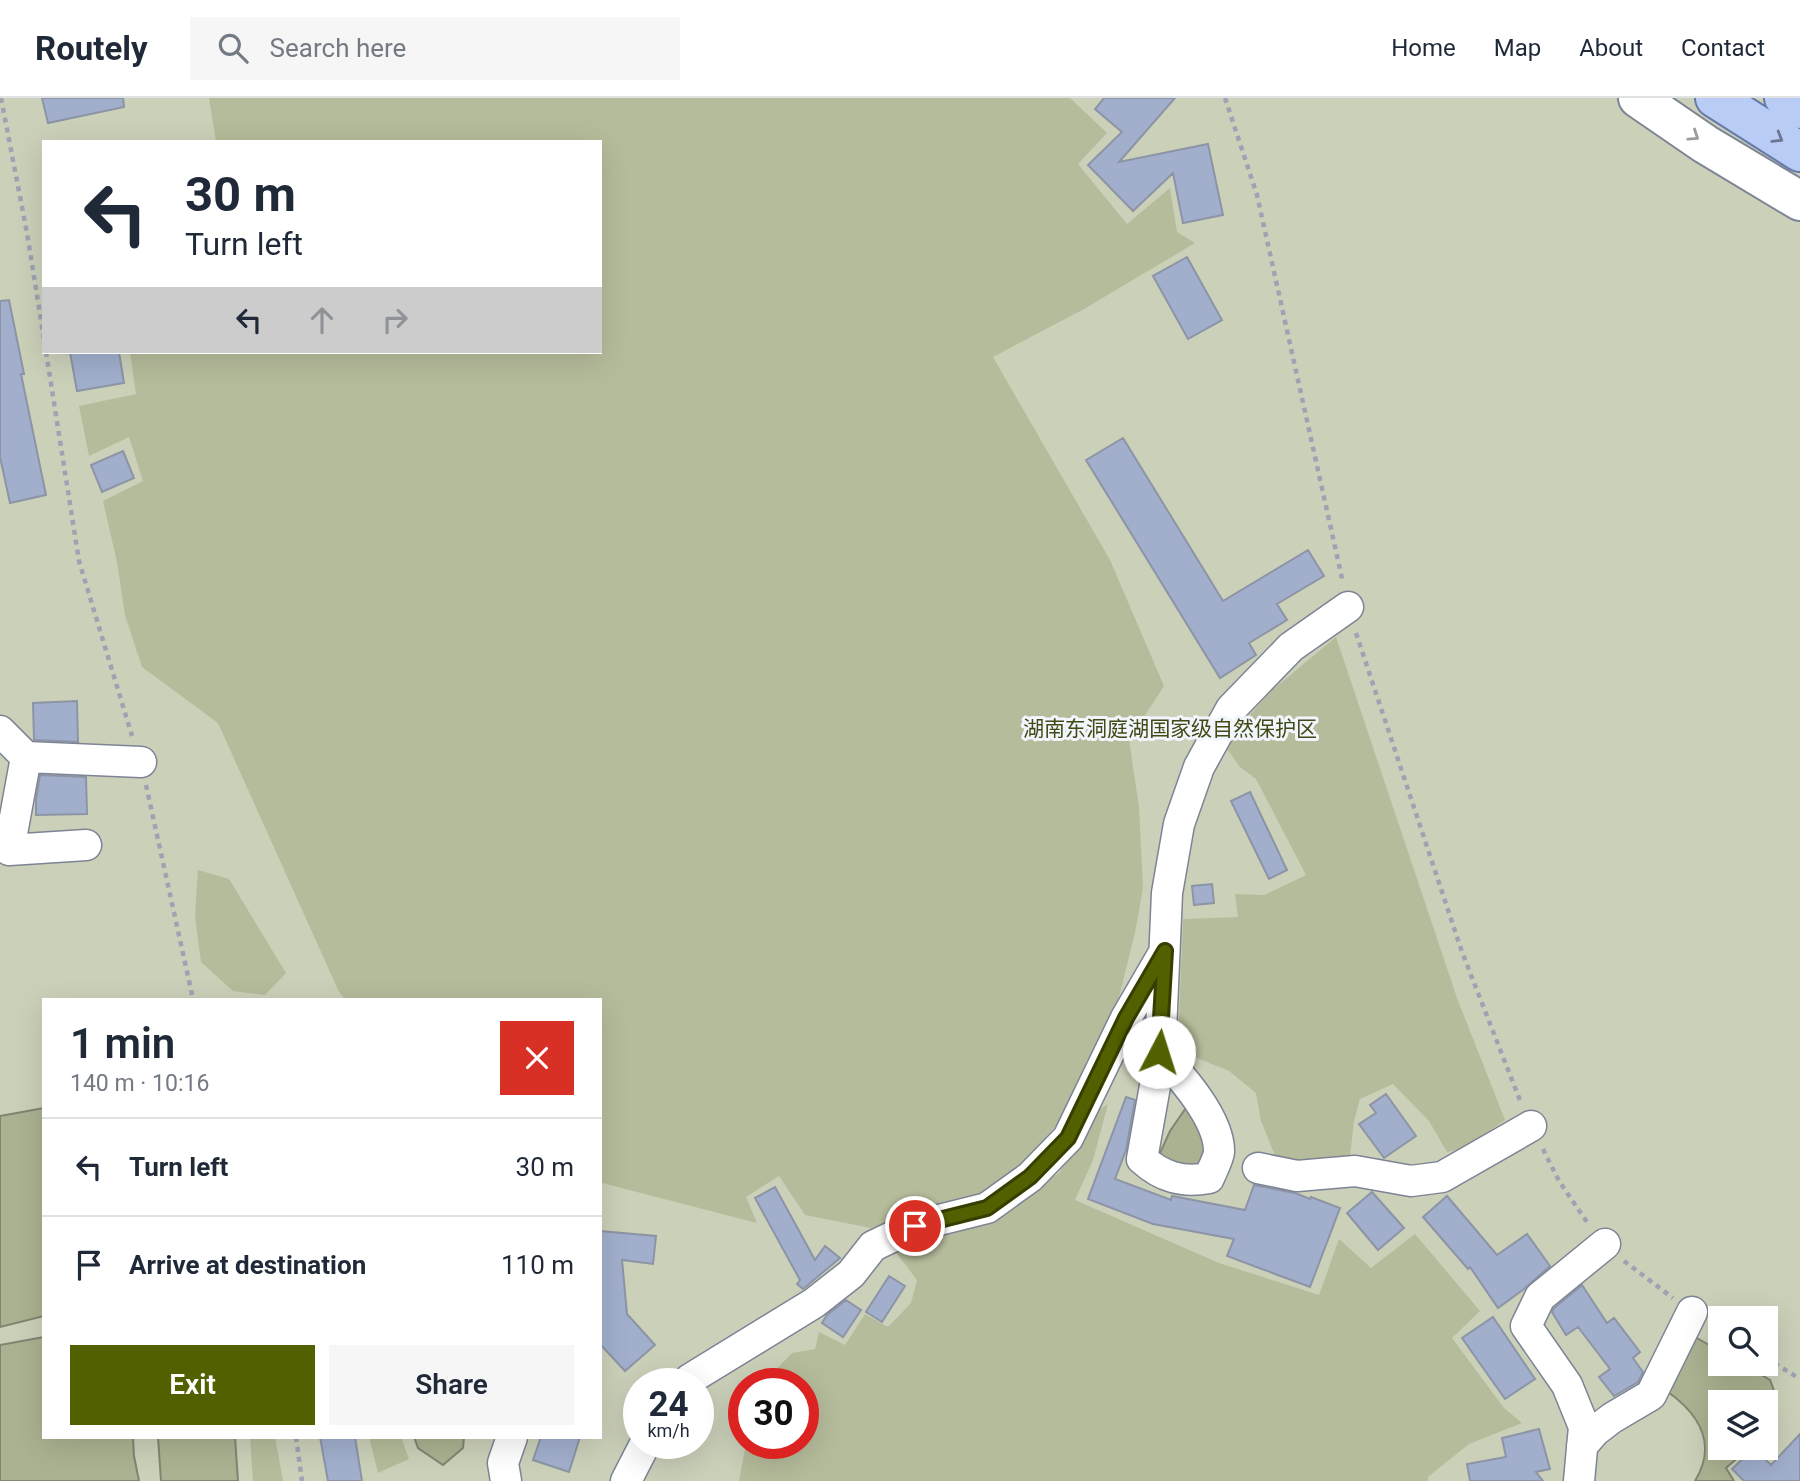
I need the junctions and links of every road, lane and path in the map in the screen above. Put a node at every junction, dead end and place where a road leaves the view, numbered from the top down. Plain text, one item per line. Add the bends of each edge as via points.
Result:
1 (1, 98) edge
2 (1225, 98) edge
3 (1637, 98) edge
4 (1715, 98) edge
5 (1784, 98) edge
6 (1800, 108) edge
7 (1800, 152) edge
8 (1800, 201) edge
9 (42, 327) edge
10 (46, 354) edge
11 (1348, 607) junction
12 (0, 731) edge
13 (26, 757) junction
14 (141, 762) junction
15 (86, 845) dead end
16 (1165, 951) junction
17 (193, 998) edge
18 (1159, 1052) dead end
19 (1531, 1126) junction
20 (1258, 1168) dead end
21 (1605, 1244) junction
22 (1692, 1312) joint
23 (1778, 1365) edge
24 (708, 1368) edge
25 (1800, 1378) edge
26 (296, 1439) edge
27 (511, 1439) edge
28 (1583, 1446) junction
29 (637, 1459) edge
30 (302, 1481) edge
31 (506, 1481) edge
32 (626, 1481) edge
33 (1579, 1481) edge

1 - 9 path
2 - 11 path via 1257,195
3 -> 8 main road
4 -> 7 main road
5 - 6 main road
10 - 14 path via 79,561
11 - 16 street via 1292,647 1231,709 1199,767 1179,824 1167,893
11 - 19 path via 1462,952
12 - 13 street
13 - 14 street
13 - 15 street via 9,850
14 - 17 path
16 - 18 street
16 - 24 street via 1126,1018 1068,1138 1030,1177 987,1208 915,1226 873,1246 851,1274 814,1303
19 - 20 street via 1442,1177 1410,1181 1355,1171 1297,1176
19 - 21 path via 1565,1190
21 - 22 path
21 - 28 street via 1540,1297 1526,1326 1567,1385 1584,1427
22 - 28 street via 1651,1395 1603,1425
23 - 25 path
26 - 30 path
27 - 31 street via 503,1463
28 - 33 street
29 - 32 street

